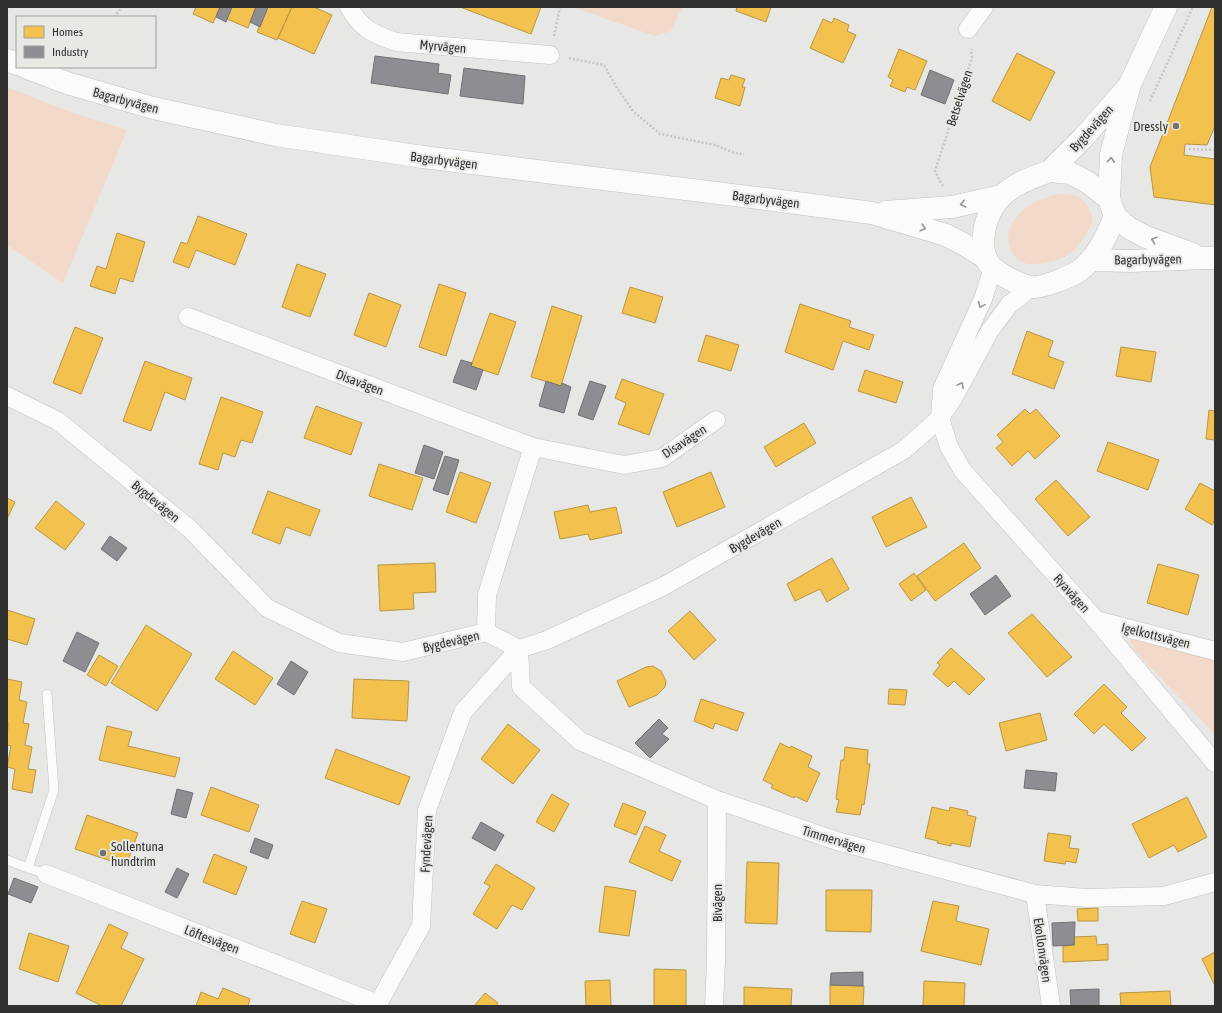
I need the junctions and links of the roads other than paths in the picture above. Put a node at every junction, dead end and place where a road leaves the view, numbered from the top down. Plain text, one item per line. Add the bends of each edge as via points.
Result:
1 (349, 7) edge
2 (984, 7) edge
3 (1166, 7) edge
4 (968, 29) road end
5 (550, 55) road end
6 (28, 68) edge
7 (1130, 84) junction
8 (1050, 171) junction
9 (1001, 196) junction
10 (1112, 207) junction
11 (872, 213) junction
12 (1210, 258) edge
13 (1092, 260) junction
14 (989, 263) junction
15 (1032, 287) junction
16 (188, 318) dead end
17 (7, 396) edge
18 (940, 418) junction
19 (716, 420) dead end
20 (533, 447) junction
21 (1096, 620) junction
22 (486, 632) junction
23 (518, 649) junction
24 (1215, 651) edge
25 (47, 694) dead end
26 (1215, 763) edge
27 (717, 800) junction
28 (7, 860) edge
29 (28, 868) junction
30 (46, 874) joint
31 (1215, 882) edge
32 (1035, 894) junction
33 (377, 1005) edge
34 (714, 1006) edge
35 (1051, 1006) edge

1 - 5 street, Myrvägen via 362,26 396,42
2 - 4 street
3 - 7 street, Bygdevägen
6 - 11 street, Bagarbyvägen via 67,83 153,108 276,134 423,157
7 - 8 street, Bygdevägen
10 -> 7 street, Bygdevägen via 1111,154
8 - 9 street via 1022,182
8 - 10 street via 1070,173 1089,183
9 -> 11 street, Bagarbyvägen via 952,207
9 - 14 street via 987,217 983,239
12 -> 10 street, Bagarbyvägen via 1146,237 1129,228
10 - 13 street via 1101,247
11 -> 14 street, Bagarbyvägen via 946,235 966,244
12 - 13 street, Bagarbyvägen
13 - 15 street via 1078,272 1060,281
14 - 15 street via 1009,279
14 -> 18 street via 983,299 942,389
18 -> 15 street, Bygdevägen via 954,398 989,332 1009,306
16 - 20 street, Disavägen
17 - 22 street, Bygdevägen via 58,421 190,529 267,608 339,643 403,652
18 - 21 street, Ryavägen via 949,447 963,471
18 - 23 street, Bygdevägen via 904,450 662,587 546,640
19 - 20 street, Disavägen via 662,458 624,465
20 - 22 street via 487,595
21 - 24 street, Igelkottsvägen
21 - 26 street, Ryavägen
22 - 23 street, Bygdevägen
23 - 27 street, Timmervägen via 521,687 580,742
23 - 33 street, Fyndevägen via 463,712 427,810 421,926
25 - 29 lane via 54,790
27 - 32 street, Timmervägen via 838,841
27 - 34 street, Bivägen
28 - 29 lane
29 - 30 lane
30 - 33 street, Löftesvägen
31 - 32 street, Timmervägen via 1164,896 1087,898
32 - 35 street, Ekollonvägen

